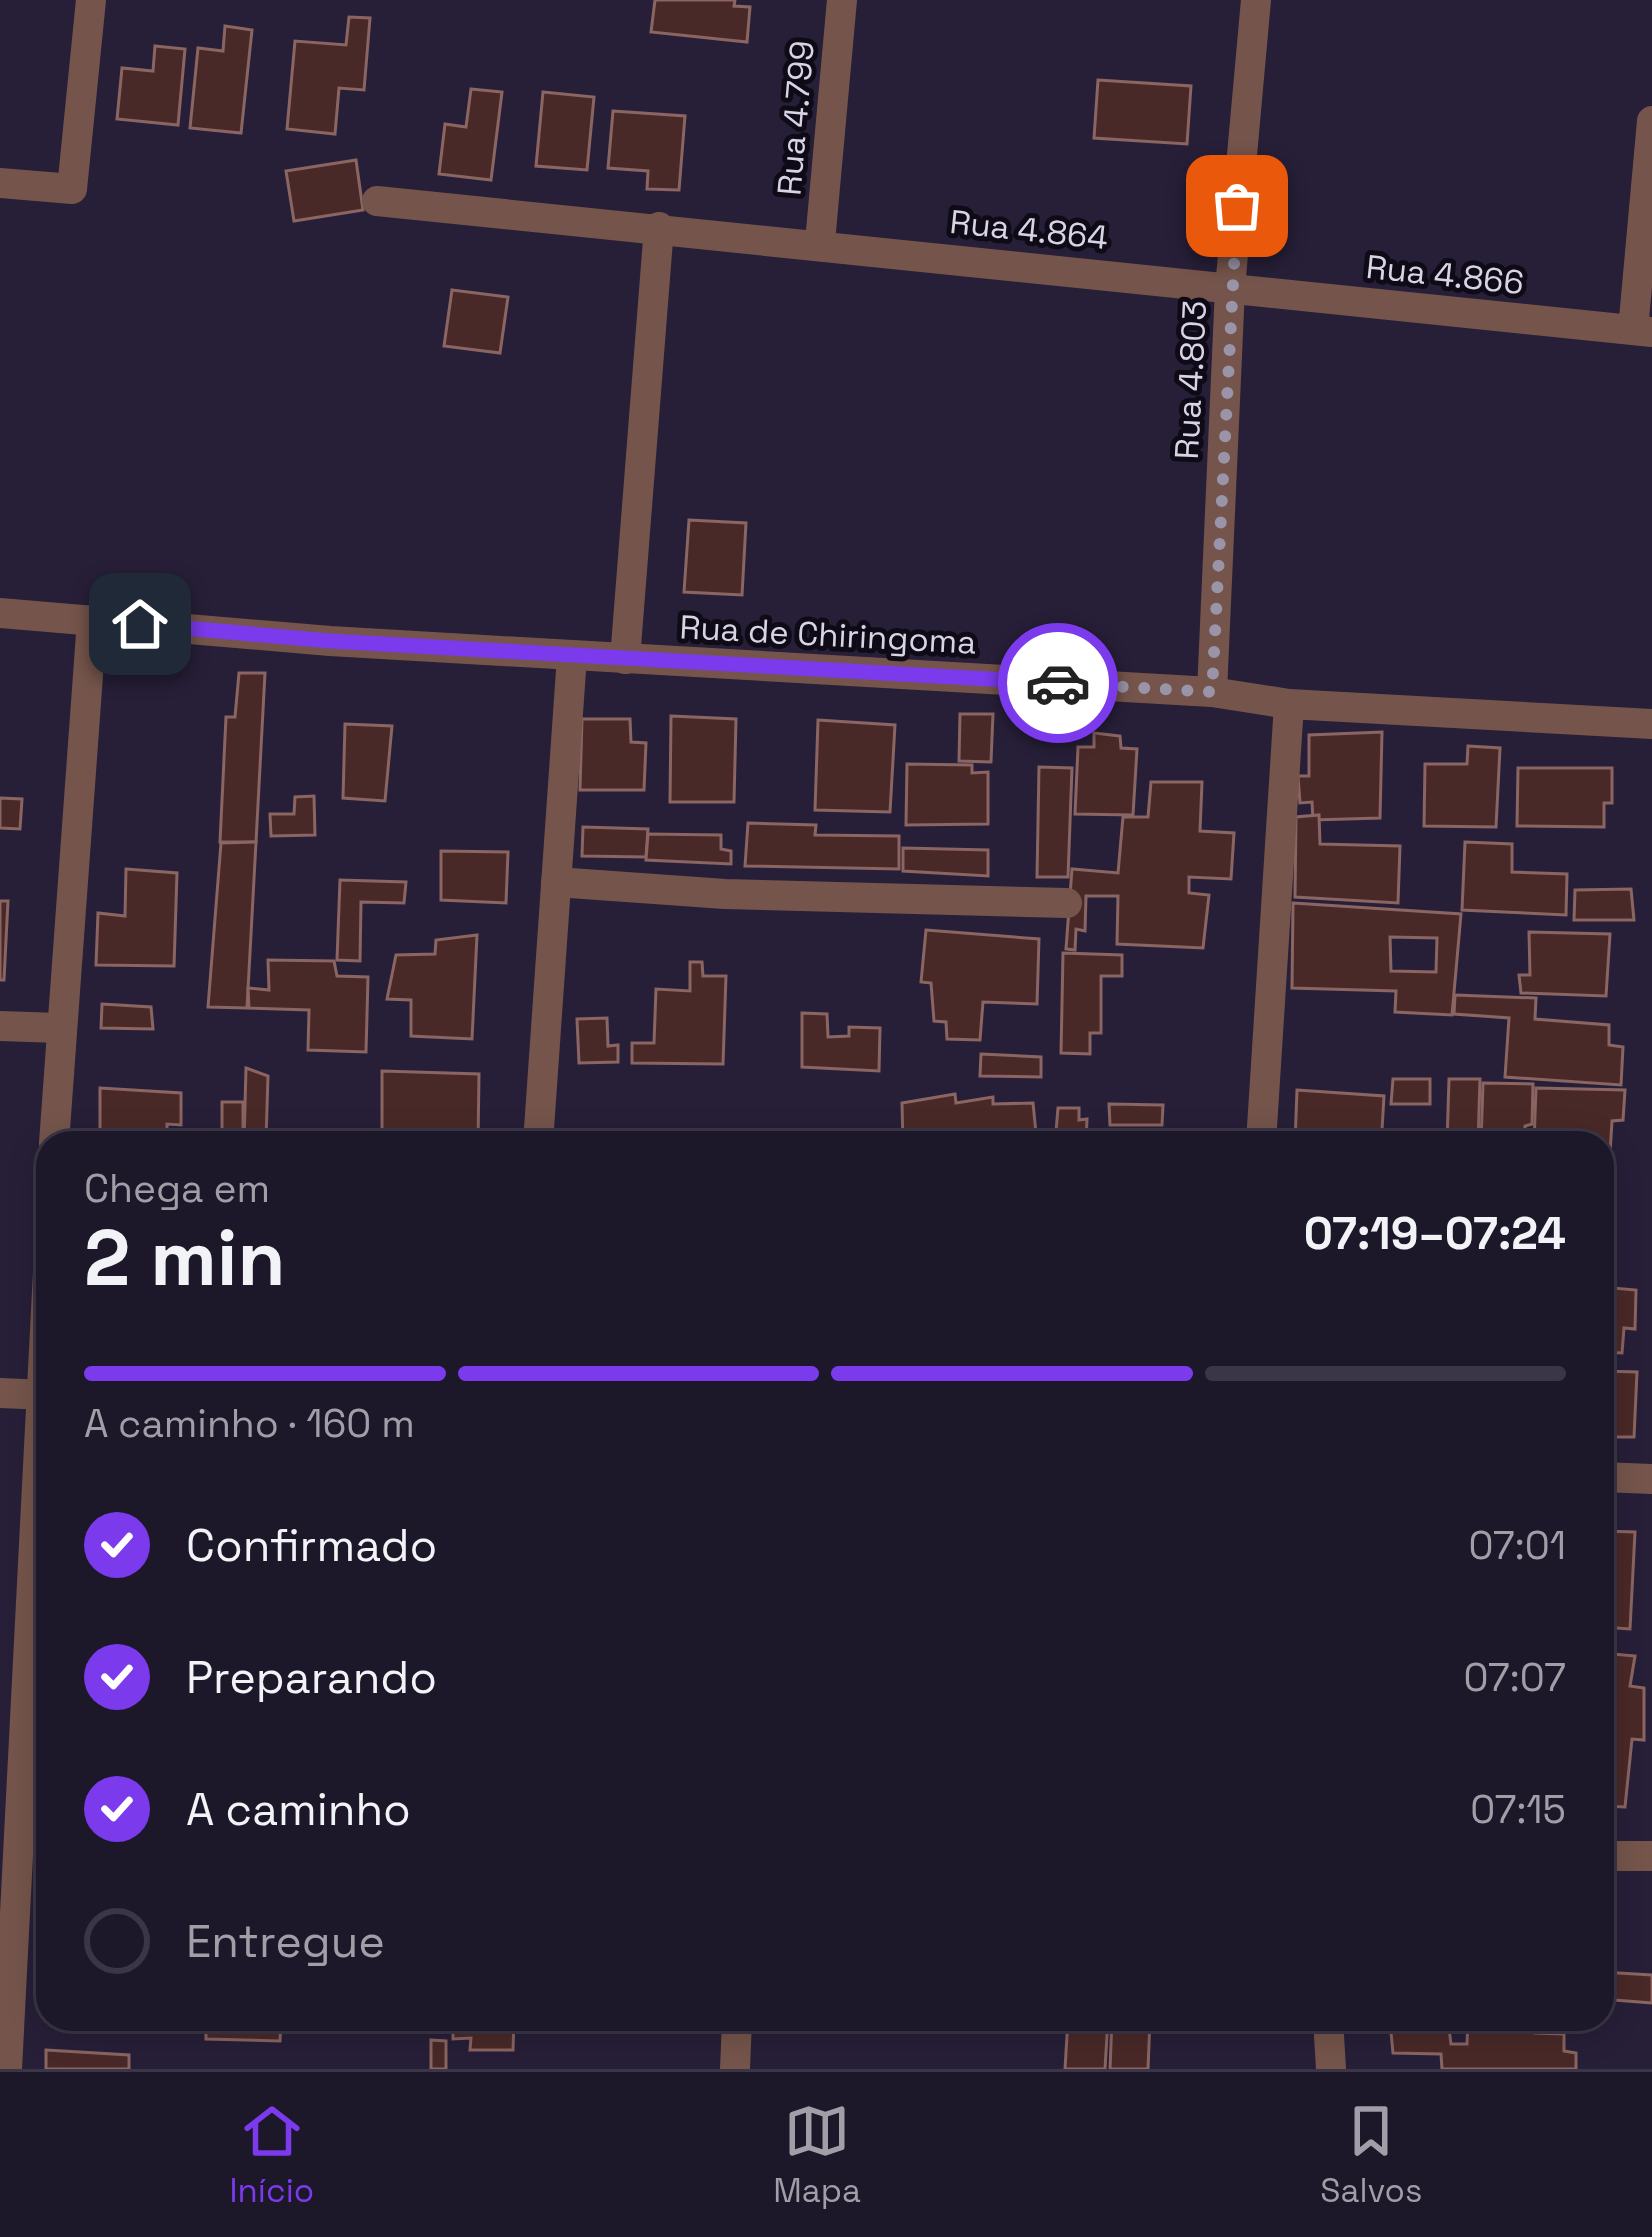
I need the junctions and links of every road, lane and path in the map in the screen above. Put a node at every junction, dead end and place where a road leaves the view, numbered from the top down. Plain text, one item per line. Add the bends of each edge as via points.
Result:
1 (91, 0) edge
2 (842, 0) edge
3 (1256, 0) edge
4 (1652, 121) edge
5 (0, 183) edge
6 (377, 201) dead end
7 (659, 227) junction
8 (820, 242) junction
9 (1230, 288) junction
10 (1642, 331) edge
11 (0, 614) edge
12 (92, 620) junction
13 (572, 656) junction
14 (625, 659) junction
15 (1212, 692) junction
16 (1289, 704) junction
17 (1652, 724) edge
18 (556, 882) junction
19 (1067, 902) dead end
20 (0, 1026) edge
21 (60, 1028) junction
22 (55, 1131) edge
23 (539, 1131) edge
24 (1262, 1131) edge
25 (0, 1394) edge
26 (36, 1395) edge
27 (1614, 1477) edge
28 (1652, 1479) edge
29 (36, 1492) edge
30 (11, 1760) edge
31 (1614, 1856) edge
32 (1652, 1856) edge
33 (737, 2031) edge
34 (1328, 2031) edge
35 (7, 2069) edge
36 (735, 2069) edge
37 (1330, 2069) edge

1 - 5 street via 73,190
2 - 8 street, Rua 4.799
3 - 9 street, Rua 4.803
4 - 10 street
6 - 7 street, Rua 4.864
7 - 8 street, Rua 4.864
7 - 14 street
8 - 9 street, Rua 4.864
9 - 10 street, Rua 4.866
9 - 15 street, Rua 4.803
11 - 12 street, Rua de Chiringoma
12 - 13 street, Rua de Chiringoma
12 - 21 street
13 - 14 street, Rua de Chiringoma
13 - 18 street
14 - 15 street, Rua de Chiringoma
15 - 16 street, Rua de Chiringoma
16 - 17 street, Rua de Chiringoma
16 - 24 street
18 - 19 street
18 - 23 street
20 - 21 street
21 - 22 street
25 - 26 street
27 - 28 street
29 - 30 street
30 - 35 street
31 - 32 street
33 - 36 street
34 - 37 street

